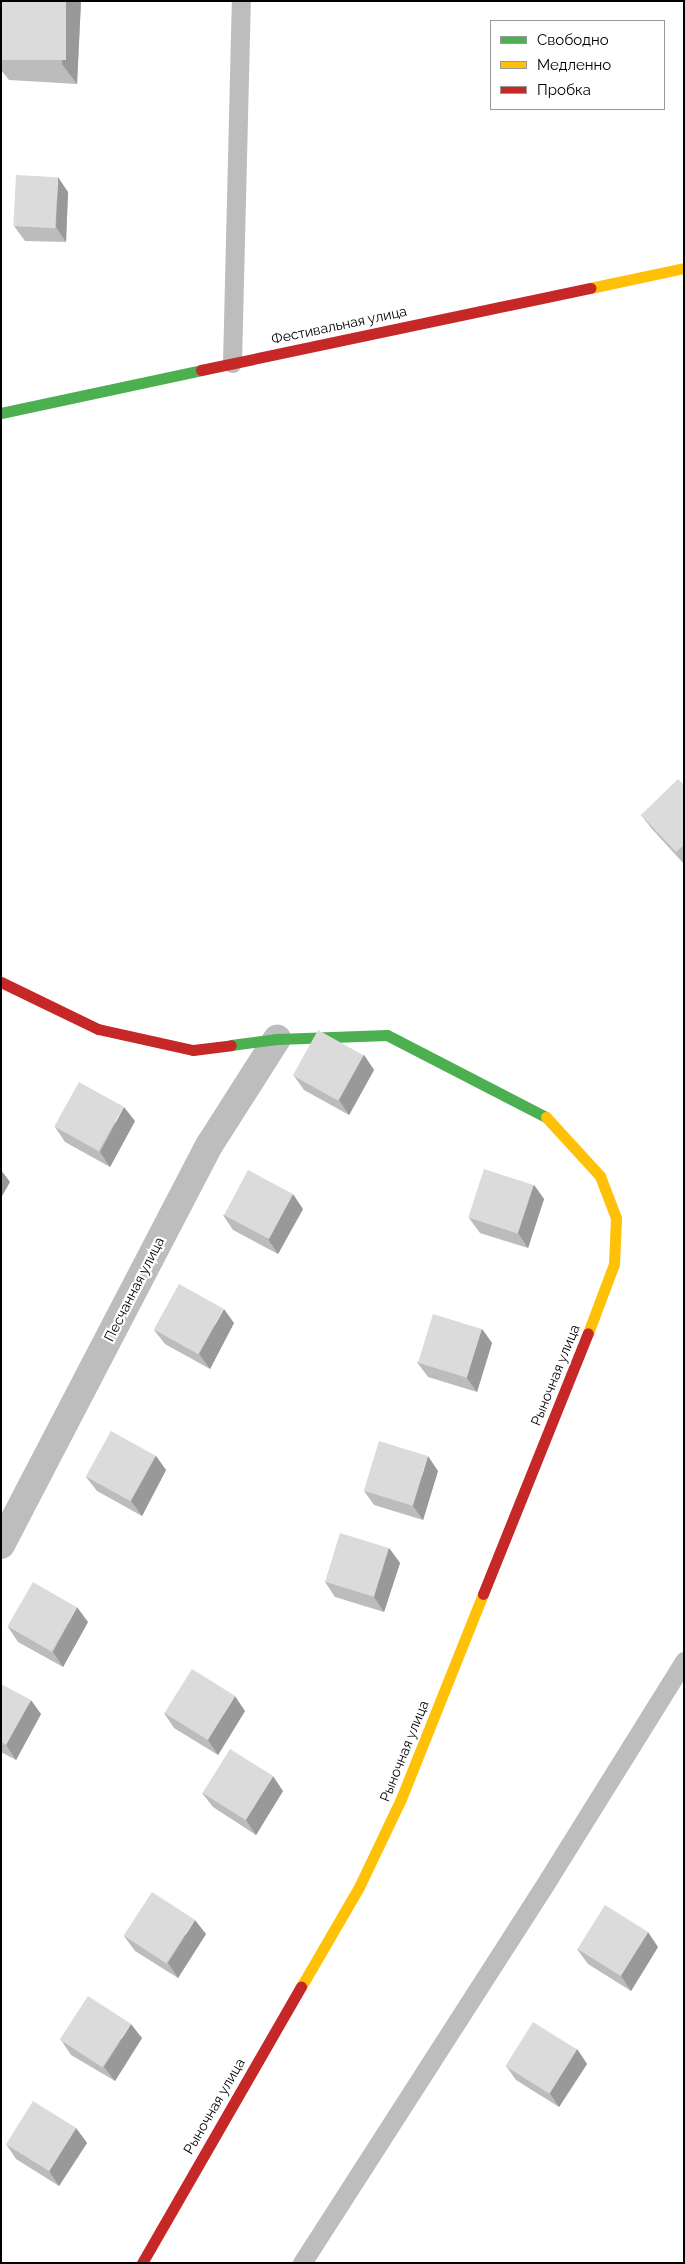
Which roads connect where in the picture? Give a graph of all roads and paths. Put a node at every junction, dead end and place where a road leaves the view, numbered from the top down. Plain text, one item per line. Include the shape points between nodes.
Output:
1 (241, 1) edge
2 (684, 268) edge
3 (232, 363) junction
4 (1, 413) edge
5 (1, 982) edge
6 (277, 1039) junction
7 (1, 1545) edge
8 (684, 1661) edge
9 (142, 2263) edge
10 (302, 2263) edge

1 - 3 lane
2 - 3 street, Фестивальная улица
3 - 4 street, Фестивальная улица
5 - 6 street via 98,1029 193,1050
6 - 7 street, Песчанная улица via 210,1144
6 - 9 street, Рыночная улица via 387,1036 548,1118 600,1176 616,1218 614,1264 401,1799 358,1887
8 - 10 lane

